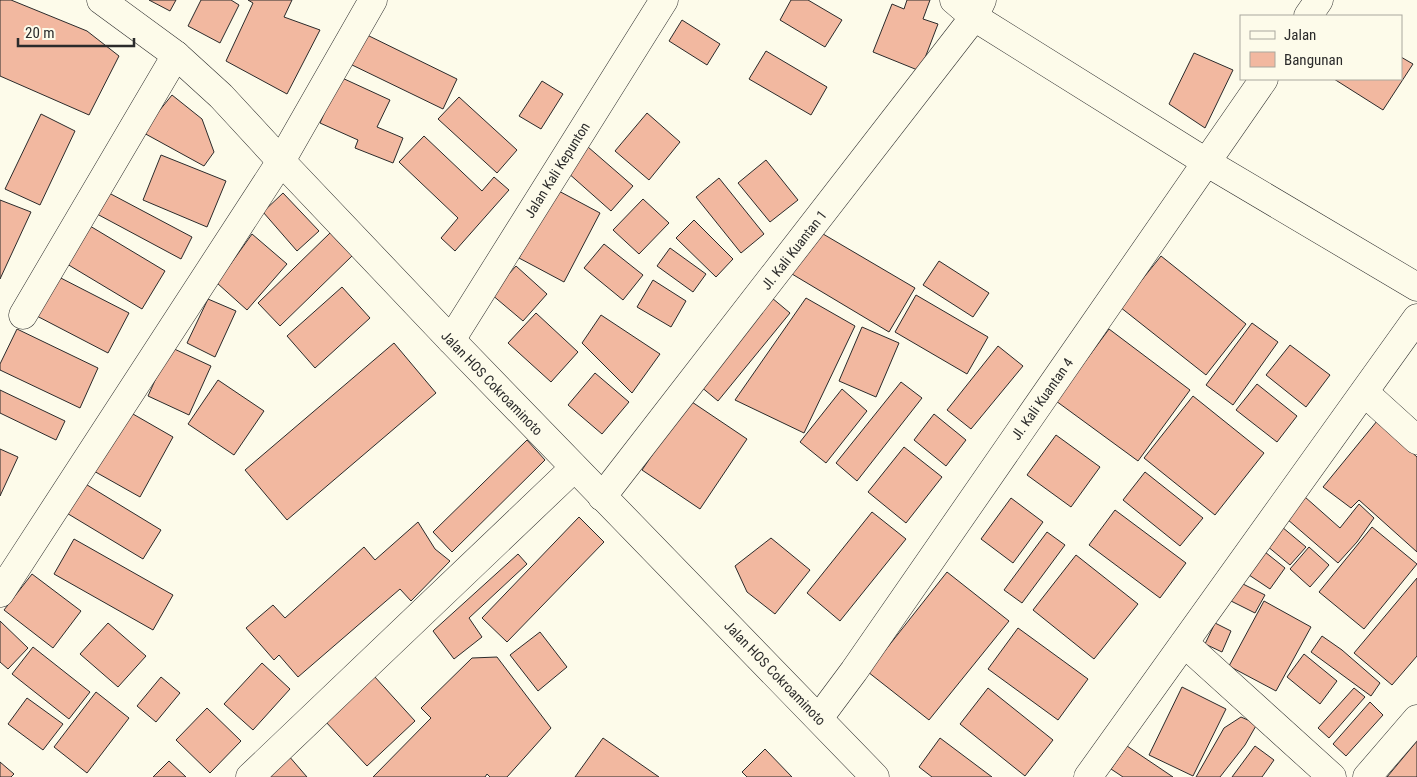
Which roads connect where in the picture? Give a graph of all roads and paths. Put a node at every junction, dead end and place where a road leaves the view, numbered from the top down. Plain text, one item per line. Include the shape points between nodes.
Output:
1 (101, 0) edge
2 (373, 0) edge
3 (664, 0) edge
4 (1319, 0) edge
5 (970, 5) edge
6 (1309, 15) edge
7 (176, 55) junction
8 (1263, 80) edge
9 (280, 161) junction
10 (1206, 162) junction
11 (1417, 287) edge
12 (23, 316) dead end
13 (1417, 318) edge
14 (451, 340) junction
15 (1364, 392) junction
16 (1417, 440) edge
17 (574, 468) junction
18 (602, 497) junction
19 (0, 593) edge
20 (1184, 644) junction
21 (819, 718) junction
22 (1417, 719) edge
23 (250, 777) edge
24 (875, 777) edge
25 (1088, 777) edge
26 (1332, 777) edge
27 (1367, 777) edge

1 - 7 street, Jalan HOS Cokroaminoto
2 - 9 street
3 - 14 street, Jalan Kali Kepunton
4 - 6 street
5 - 10 street
5 - 18 street, Jl. Kali Kuantan 1
7 - 9 street, Jalan HOS Cokroaminoto via 221,96
7 - 12 street
8 - 10 street, Jl. Kali Kuantan 4
9 - 14 street, Jalan HOS Cokroaminoto
9 - 19 street
10 - 11 street
10 - 21 street, Jl. Kali Kuantan 4
13 - 15 street
14 - 17 street, Jalan HOS Cokroaminoto
15 - 16 street
15 - 20 street
17 - 18 street, Jalan HOS Cokroaminoto
17 - 23 street
18 - 21 street, Jalan HOS Cokroaminoto
20 - 25 street
20 - 26 street
21 - 24 street, Jalan HOS Cokroaminoto
22 - 27 street

